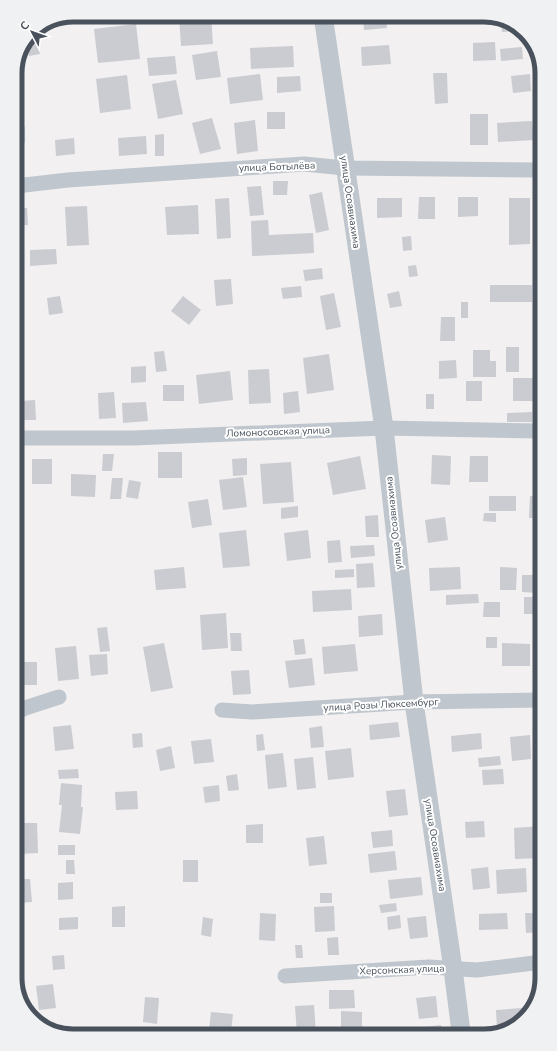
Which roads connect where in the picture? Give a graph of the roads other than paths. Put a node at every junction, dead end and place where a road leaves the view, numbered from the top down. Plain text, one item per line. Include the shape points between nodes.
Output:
1 (324, 22) edge
2 (345, 168) junction
3 (535, 170) edge
4 (22, 185) edge
5 (384, 428) junction
6 (535, 431) edge
7 (22, 438) edge
8 (59, 697) dead end
9 (535, 700) edge
10 (414, 702) junction
11 (22, 710) edge
12 (222, 710) dead end
13 (535, 963) edge
14 (453, 969) junction
15 (285, 976) dead end
16 (461, 1029) edge

1 - 2 street, улица Осоавиахима
2 - 3 street, улица Ботылёва
2 - 4 street, улица Ботылёва via 304,164
2 - 5 street, улица Осоавиахима
5 - 6 street, Ломоносовская улица
5 - 7 street, Ломоносовская улица via 148,438
5 - 10 street, улица Осоавиахима
8 - 11 street
9 - 10 street, улица Розы Люксембург
10 - 12 street, улица Розы Люксембург via 252,712
10 - 14 street, улица Осоавиахима
13 - 14 street, Херсонская улица via 478,970
14 - 15 street, Херсонская улица via 429,967
14 - 16 street, улица Осоавиахима

